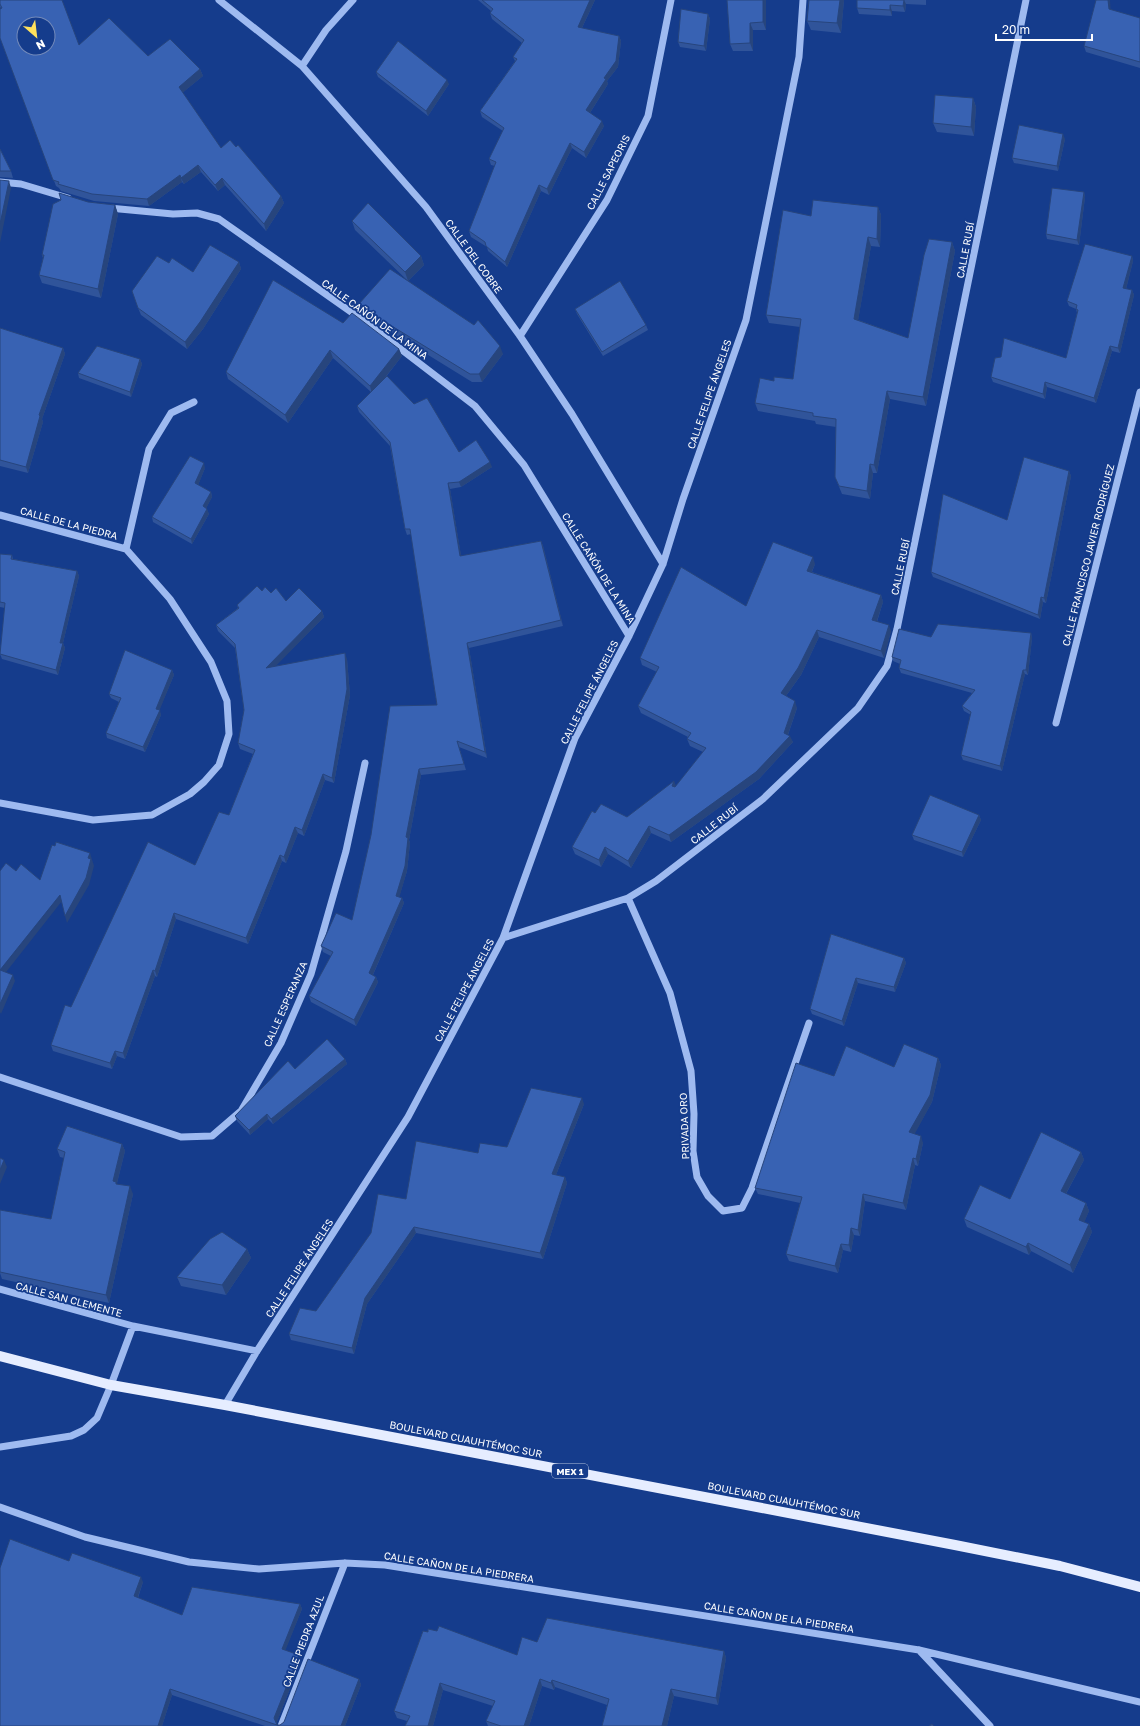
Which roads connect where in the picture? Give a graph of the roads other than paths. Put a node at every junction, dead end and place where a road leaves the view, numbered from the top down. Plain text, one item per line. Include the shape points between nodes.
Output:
1 (219, 0) edge
2 (353, 0) edge
3 (671, 0) edge
4 (803, 0) edge
5 (1026, 0) edge
6 (302, 66) junction
7 (0, 182) edge
8 (78, 201) edge
9 (99, 207) edge
10 (520, 336) junction
11 (1140, 392) edge
12 (194, 402) dead end
13 (0, 515) edge
14 (126, 549) junction
15 (663, 564) junction
16 (628, 636) junction
17 (1056, 723) dead end
18 (365, 763) dead end
19 (0, 803) edge
20 (628, 898) junction
21 (503, 938) junction
22 (809, 1023) dead end
23 (0, 1077) edge
24 (0, 1290) edge
25 (133, 1326) junction
26 (257, 1351) junction
27 (0, 1356) edge
28 (112, 1385) junction
29 (225, 1405) junction
30 (0, 1447) edge
31 (0, 1507) edge
32 (345, 1563) junction
33 (1138, 1586) edge
34 (919, 1650) junction
35 (1140, 1702) edge
36 (280, 1726) edge
37 (990, 1726) edge

1 - 6 street, CALLE DEL COBRE
2 - 6 street via 326,30
3 - 10 street, CALLE SAPEORIS via 648,116 607,200
4 - 15 street, CALLE FELIPE ÁNGELES via 799,57 746,320
5 - 20 street, CALLE RUBÍ via 897,628 887,666 858,708 763,799 656,881
6 - 10 street, CALLE DEL COBRE via 426,207
7 - 8 street via 22,184
9 - 16 street, CALLE CAÑÓN DE LA MINA via 173,214 197,213 218,220 368,324 475,406 524,466
10 - 15 street, CALLE DEL COBRE via 572,414
11 - 17 street, CALLE FRANCISCO JAVIER RODRÍGUEZ
12 - 14 street via 172,413 149,449
13 - 14 street, CALLE DE LA PIEDRA
14 - 19 street, CALLE DE LA PIEDRA via 170,599 211,662 227,701 229,734 219,764 190,794 152,815 93,820
15 - 16 street, CALLE FELIPE ÁNGELES
16 - 21 street, CALLE FELIPE ÁNGELES via 575,738
18 - 23 street, CALLE ESPERANZA via 346,851 311,974 281,1043 241,1111 218,1131 212,1136 181,1137
20 - 21 street, CALLE RUBÍ
20 - 22 street, PRIVADA ORO via 670,993 691,1071 693,1151 697,1177 708,1196 723,1211 742,1208 752,1188
21 - 26 street, CALLE FELIPE ÁNGELES via 408,1117
24 - 25 street, CALLE SAN CLEMENTE
25 - 26 street, CALLE SAN CLEMENTE
25 - 28 street, CALLE SAN CLEMENTE
26 - 29 street, CALLE FELIPE ÁNGELES
27 - 28 main road, BOULEVARD CUAUHTÉMOC SUR / MEX 1
28 - 29 main road, BOULEVARD CUAUHTÉMOC SUR / MEX 1
28 - 30 street, CALLE SAN CLEMENTE via 97,1418 84,1430 71,1436
29 - 33 main road, BOULEVARD CUAUHTÉMOC SUR / MEX 1 via 1045,1563
31 - 32 street, CALLE CAÑON DE LA PIEDRERA via 85,1537 189,1562 259,1569
32 - 34 street, CALLE CAÑON DE LA PIEDRERA via 392,1566
32 - 36 street, CALLE PIEDRA AZUL
34 - 35 street, CALLE CAÑON DE LA PIEDRERA
34 - 37 street

